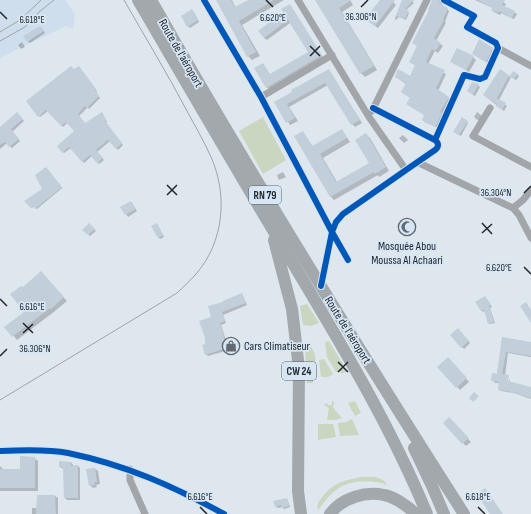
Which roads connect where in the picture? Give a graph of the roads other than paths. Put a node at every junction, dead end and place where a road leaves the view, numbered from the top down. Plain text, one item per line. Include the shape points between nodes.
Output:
1 (138, 0) edge
2 (151, 0) edge
3 (204, 0) edge
4 (298, 0) edge
5 (427, 0) edge
6 (444, 0) edge
7 (498, 48) junction
8 (332, 55) junction
9 (531, 66) edge
10 (261, 97) junction
11 (373, 108) junction
12 (490, 108) dead end
13 (369, 117) junction
14 (435, 140) junction
15 (417, 162) junction
16 (531, 168) edge
17 (406, 170) junction
18 (531, 190) edge
19 (513, 208) junction
20 (273, 230) junction
21 (332, 232) junction
22 (531, 238) edge
23 (348, 260) dead end
24 (321, 286) junction
25 (383, 388) junction
26 (0, 451) edge
27 (130, 470) junction
28 (145, 514) edge
29 (224, 514) edge
30 (301, 514) edge
31 (330, 514) edge
32 (416, 514) edge
33 (427, 514) edge
34 (444, 514) edge
35 (464, 514) edge

1 - 20 highway, Route de l'aéroport / RN 79
2 - 24 highway, Route de l'aéroport / RN 79
3 - 10 street
4 - 8 street
5 - 11 street
6 - 7 street via 474,16 467,27 496,43
7 - 9 street
7 - 14 street via 484,78 464,75
8 - 10 street
8 - 13 street
10 - 21 street
11 - 13 street
11 - 14 street
12 - 16 street via 473,136
13 - 17 street
14 - 15 street via 438,144 436,149
15 - 17 street
15 - 19 street
17 - 21 street via 343,214
18 - 19 street
19 - 22 street
20 - 30 highway, CW 24 via 292,309 299,369 298,491
20 - 33 highway, RN 79 via 389,432
21 - 23 street
21 - 24 street
24 - 25 highway, Route de l'aéroport / RN 79
25 - 34 highway, RN 79 via 426,472
25 - 35 highway, Route de l'aéroport
26 - 27 street via 66,453
27 - 28 street via 130,480
27 - 29 street via 181,491
31 - 32 highway via 342,502 372,494 394,498

